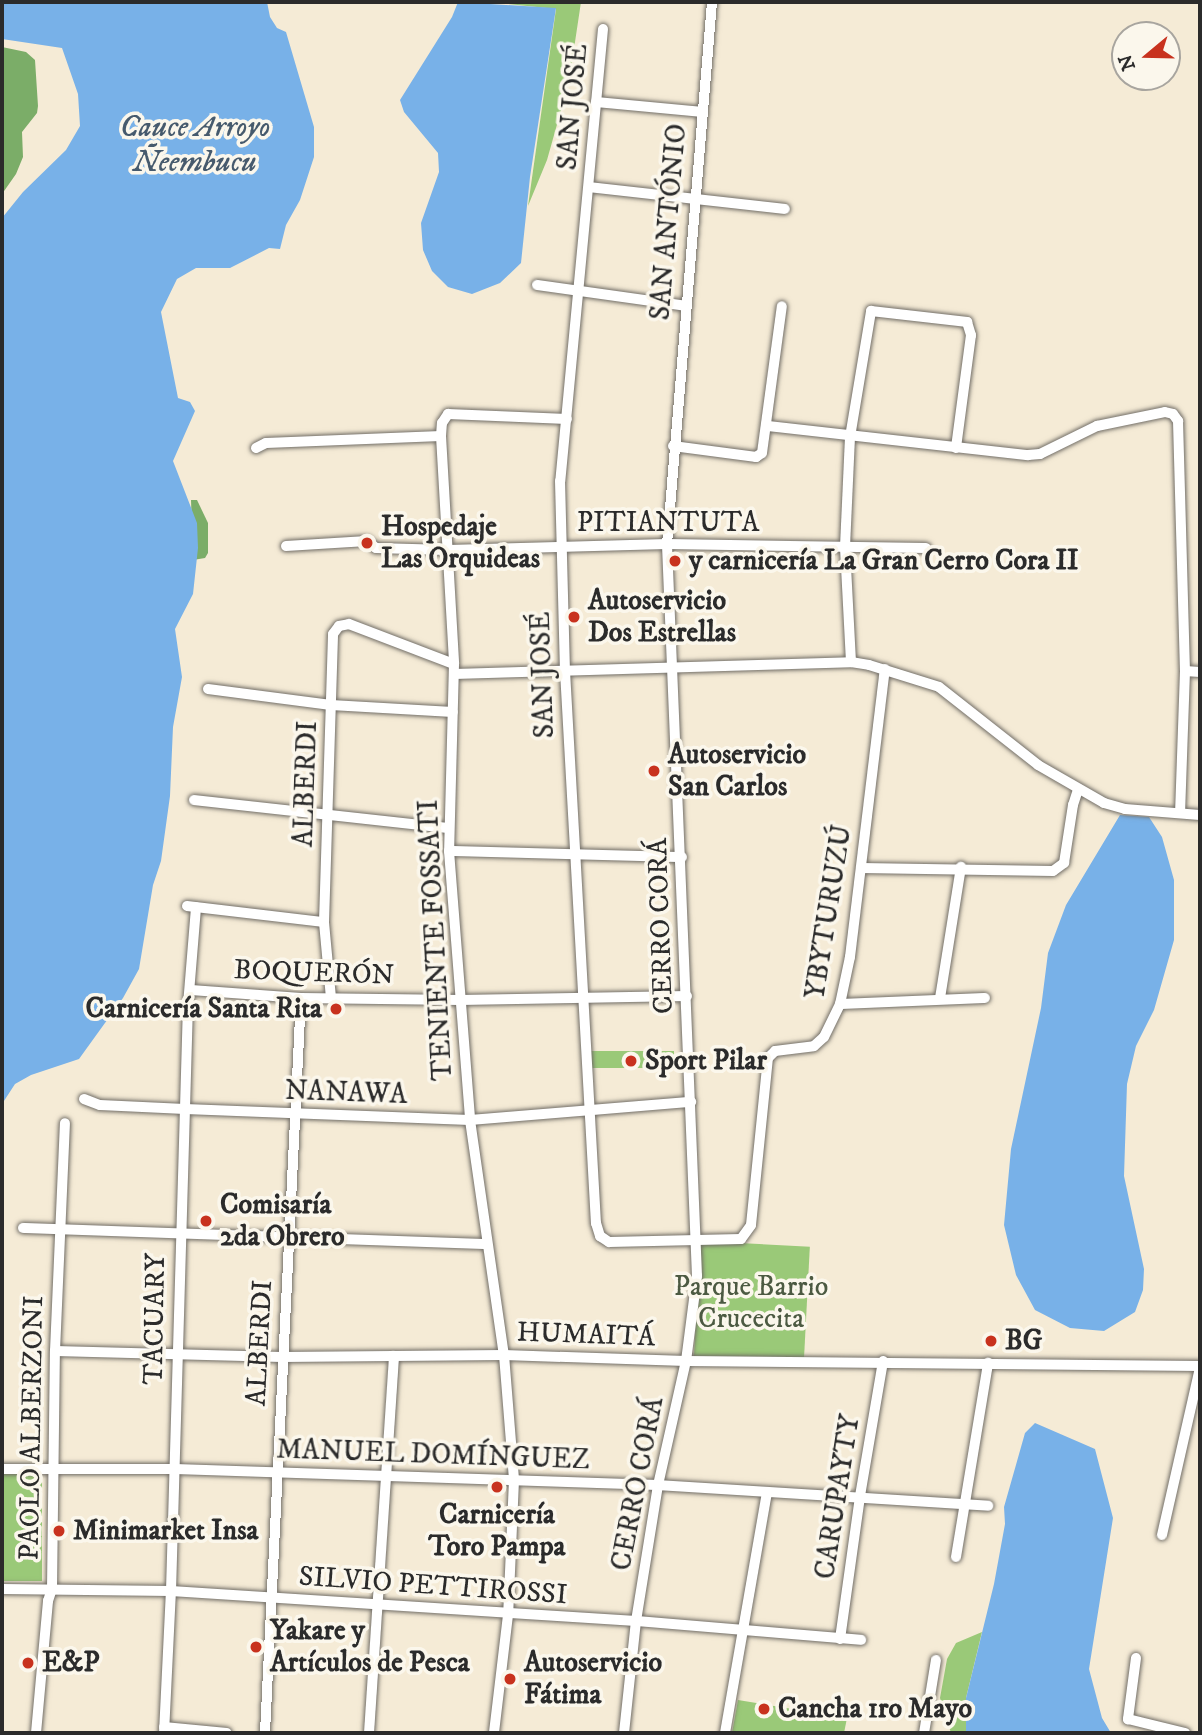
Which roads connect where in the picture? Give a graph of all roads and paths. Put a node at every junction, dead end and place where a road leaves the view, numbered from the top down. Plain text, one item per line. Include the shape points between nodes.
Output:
1 (712, 2) edge
2 (603, 29) dead end
3 (596, 102) junction
4 (701, 112) junction
5 (589, 187) junction
6 (695, 200) junction
7 (785, 209) dead end
8 (537, 285) dead end
9 (580, 290) junction
10 (686, 306) junction
11 (782, 306) dead end
12 (567, 419) junction
13 (768, 426) junction
14 (441, 436) junction
15 (850, 437) junction
16 (673, 446) junction
17 (256, 448) dead end
18 (956, 448) junction
19 (667, 544) junction
20 (286, 546) dead end
21 (561, 546) junction
22 (845, 547) junction
23 (926, 548) dead end
24 (448, 550) junction
25 (851, 662) junction
26 (673, 668) junction
27 (454, 669) junction
28 (886, 669) junction
29 (565, 671) junction
30 (1185, 671) junction
31 (1200, 672) edge
32 (208, 689) dead end
33 (331, 705) junction
34 (453, 712) junction
35 (1078, 790) junction
36 (194, 800) dead end
37 (1180, 813) junction
38 (327, 814) junction
39 (1200, 815) edge
40 (447, 828) junction
41 (449, 851) junction
42 (574, 855) junction
43 (681, 857) junction
44 (961, 867) junction
45 (861, 868) junction
46 (324, 922) junction
47 (191, 990) junction
48 (687, 996) junction
49 (582, 997) junction
50 (301, 998) junction
51 (331, 998) junction
52 (940, 998) junction
53 (985, 998) dead end
54 (460, 1000) junction
55 (840, 1004) junction
56 (84, 1099) dead end
57 (691, 1102) junction
58 (590, 1109) junction
59 (185, 1110) junction
60 (295, 1114) junction
61 (470, 1120) junction
62 (65, 1123) dead end
63 (23, 1228) dead end
64 (59, 1230) junction
65 (180, 1235) junction
66 (289, 1239) junction
67 (697, 1240) junction
68 (486, 1244) junction
69 (55, 1351) junction
70 (504, 1355) junction
71 (176, 1356) junction
72 (394, 1356) junction
73 (282, 1357) junction
74 (686, 1361) junction
75 (883, 1361) junction
76 (988, 1363) junction
77 (1200, 1367) edge
78 (53, 1468) junction
79 (2, 1469) edge
80 (174, 1469) junction
81 (276, 1472) junction
82 (384, 1475) junction
83 (514, 1480) junction
84 (658, 1485) junction
85 (767, 1493) junction
86 (860, 1496) junction
87 (965, 1504) junction
88 (988, 1506) dead end
89 (1162, 1535) dead end
90 (956, 1557) dead end
91 (2, 1589) edge
92 (52, 1589) junction
93 (171, 1591) junction
94 (272, 1598) junction
95 (379, 1605) junction
96 (508, 1615) junction
97 (636, 1622) junction
98 (740, 1631) junction
99 (840, 1639) junction
100 (861, 1640) dead end
101 (1136, 1658) dead end
102 (936, 1660) dead end
103 (164, 1730) edge
104 (36, 1733) edge
105 (227, 1733) edge
106 (265, 1733) edge
107 (369, 1733) edge
108 (494, 1733) edge
109 (624, 1733) edge
110 (725, 1733) edge
111 (924, 1733) edge
112 (1185, 1733) edge

1 - 4 street, SAN ANTÓNIO
2 - 3 street, SAN JOSÉ
3 - 4 street
3 - 5 street, SAN JOSÉ
4 - 6 street, SAN ANTÓNIO
5 - 6 street
5 - 9 street, SAN JOSÉ
6 - 7 street
6 - 10 street, SAN ANTÓNIO
8 - 9 street
9 - 10 street
9 - 12 street, SAN JOSÉ
10 - 16 street, SAN ANTÓNIO
11 - 13 street
12 - 14 street via 448,414
12 - 21 street, SAN JOSÉ via 560,481
13 - 15 street
13 - 16 street via 762,453 756,457
14 - 17 street via 266,443
14 - 24 street, TENIENTE FOSSATI
15 - 18 street
15 - 18 street via 871,311 948,317 967,322 971,335
15 - 22 street
16 - 19 street, CERRO CORÁ
18 - 30 street via 1040,454 1097,426 1173,414 1178,421
19 - 21 street, PITIANTUTA
19 - 22 street, PITIANTUTA
19 - 26 street, CERRO CORÁ
20 - 24 street, PITIANTUTA via 367,541 376,548
21 - 24 street, PITIANTUTA
21 - 29 street, SAN JOSÉ
22 - 23 street, PITIANTUTA
22 - 25 street
24 - 27 street, TENIENTE FOSSATI
25 - 26 street
25 - 28 street
26 - 29 street
26 - 43 street, CERRO CORÁ
27 - 29 street
27 - 33 street, ALBERDI via 349,624 339,625 333,634
27 - 34 street, TENIENTE FOSSATI
28 - 35 street via 939,687 1038,765
28 - 45 street, YBYTURUZÚ
29 - 42 street, SAN JOSÉ
30 - 31 street
30 - 37 street
32 - 33 street
33 - 34 street
33 - 38 street, ALBERDI
34 - 40 street, TENIENTE FOSSATI
35 - 37 street via 1125,810
35 - 44 street via 1064,863 1059,868 1047,872
36 - 38 street
37 - 39 street
38 - 40 street
38 - 46 street, ALBERDI
40 - 41 street, TENIENTE FOSSATI
41 - 42 street
41 - 54 street, TENIENTE FOSSATI
42 - 43 street
42 - 49 street, SAN JOSÉ
43 - 48 street, CERRO CORÁ
44 - 45 street
44 - 52 street
45 - 55 street, YBYTURUZÚ
46 - 47 street, TACUARY via 191,907
46 - 51 street, ALBERDI
47 - 50 street, BOQUERÓN
47 - 59 street, TACUARY
48 - 49 street, BOQUERÓN
48 - 57 street, CERRO CORÁ
49 - 54 street, BOQUERÓN
49 - 58 street, SAN JOSÉ
50 - 51 street, BOQUERÓN
50 - 60 street, ALBERDI
51 - 54 street, BOQUERÓN
52 - 53 street
52 - 55 street
54 - 61 street, TENIENTE FOSSATI
55 - 67 street, YBYTURUZÚ via 824,1037 814,1046 775,1051 768,1058 751,1225 741,1240
56 - 59 street, NANAWA via 100,1105
57 - 58 street, NANAWA
57 - 67 street, CERRO CORÁ
58 - 61 street, NANAWA
58 - 67 street, SAN JOSÉ via 600,1236 610,1242
59 - 60 street, NANAWA
59 - 65 street, TACUARY
60 - 61 street, NANAWA
60 - 66 street, ALBERDI
61 - 68 street, TENIENTE FOSSATI
62 - 64 street, PAOLO ALBERZONI
63 - 64 street
64 - 65 street
64 - 69 street, PAOLO ALBERZONI
65 - 66 street
65 - 71 street, TACUARY
66 - 68 street
66 - 73 street, ALBERDI
67 - 74 street, CERRO CORÁ
68 - 70 street, TENIENTE FOSSATI
69 - 71 street, HUMAITÁ
69 - 78 street, PAOLO ALBERZONI
70 - 72 street, HUMAITÁ
70 - 74 street, HUMAITÁ
70 - 83 street, TENIENTE FOSSATI
71 - 73 street, HUMAITÁ
71 - 80 street, TACUARY
72 - 73 street, HUMAITÁ
72 - 82 street
73 - 81 street, ALBERDI
74 - 75 street, HUMAITÁ
74 - 84 street, CERRO CORÁ
75 - 76 street, HUMAITÁ
75 - 86 street, CARUPAYTY
76 - 77 street, HUMAITÁ
76 - 87 street
77 - 89 street
78 - 79 street, MANUEL DOMÍNGUEZ
78 - 80 street, MANUEL DOMÍNGUEZ
78 - 92 street, PAOLO ALBERZONI
80 - 81 street, MANUEL DOMÍNGUEZ
80 - 93 street, TACUARY
81 - 82 street, MANUEL DOMÍNGUEZ
81 - 94 street, ALBERDI
82 - 83 street, MANUEL DOMÍNGUEZ
82 - 95 street
83 - 84 street, MANUEL DOMÍNGUEZ
83 - 96 street, TENIENTE FOSSATI
84 - 85 street, MANUEL DOMÍNGUEZ
84 - 97 street, CERRO CORÁ
85 - 86 street, MANUEL DOMÍNGUEZ
85 - 98 street
86 - 87 street, MANUEL DOMÍNGUEZ
86 - 99 street, CARUPAYTY
87 - 88 street, MANUEL DOMÍNGUEZ
87 - 90 street
91 - 92 street, SILVIO PETTIROSSI
92 - 93 street, SILVIO PETTIROSSI
92 - 104 street, PAOLO ALBERZONI
93 - 94 street, SILVIO PETTIROSSI
93 - 103 street, TACUARY
94 - 95 street, SILVIO PETTIROSSI
94 - 106 street, ALBERDI
95 - 96 street, SILVIO PETTIROSSI
95 - 107 street
96 - 97 street, SILVIO PETTIROSSI
96 - 108 street, TENIENTE FOSSATI
97 - 98 street, SILVIO PETTIROSSI
97 - 109 street, CERRO CORÁ
98 - 99 street, SILVIO PETTIROSSI
98 - 110 street
99 - 100 street, SILVIO PETTIROSSI
101 - 112 street via 1128,1719
102 - 111 street
103 - 105 street

